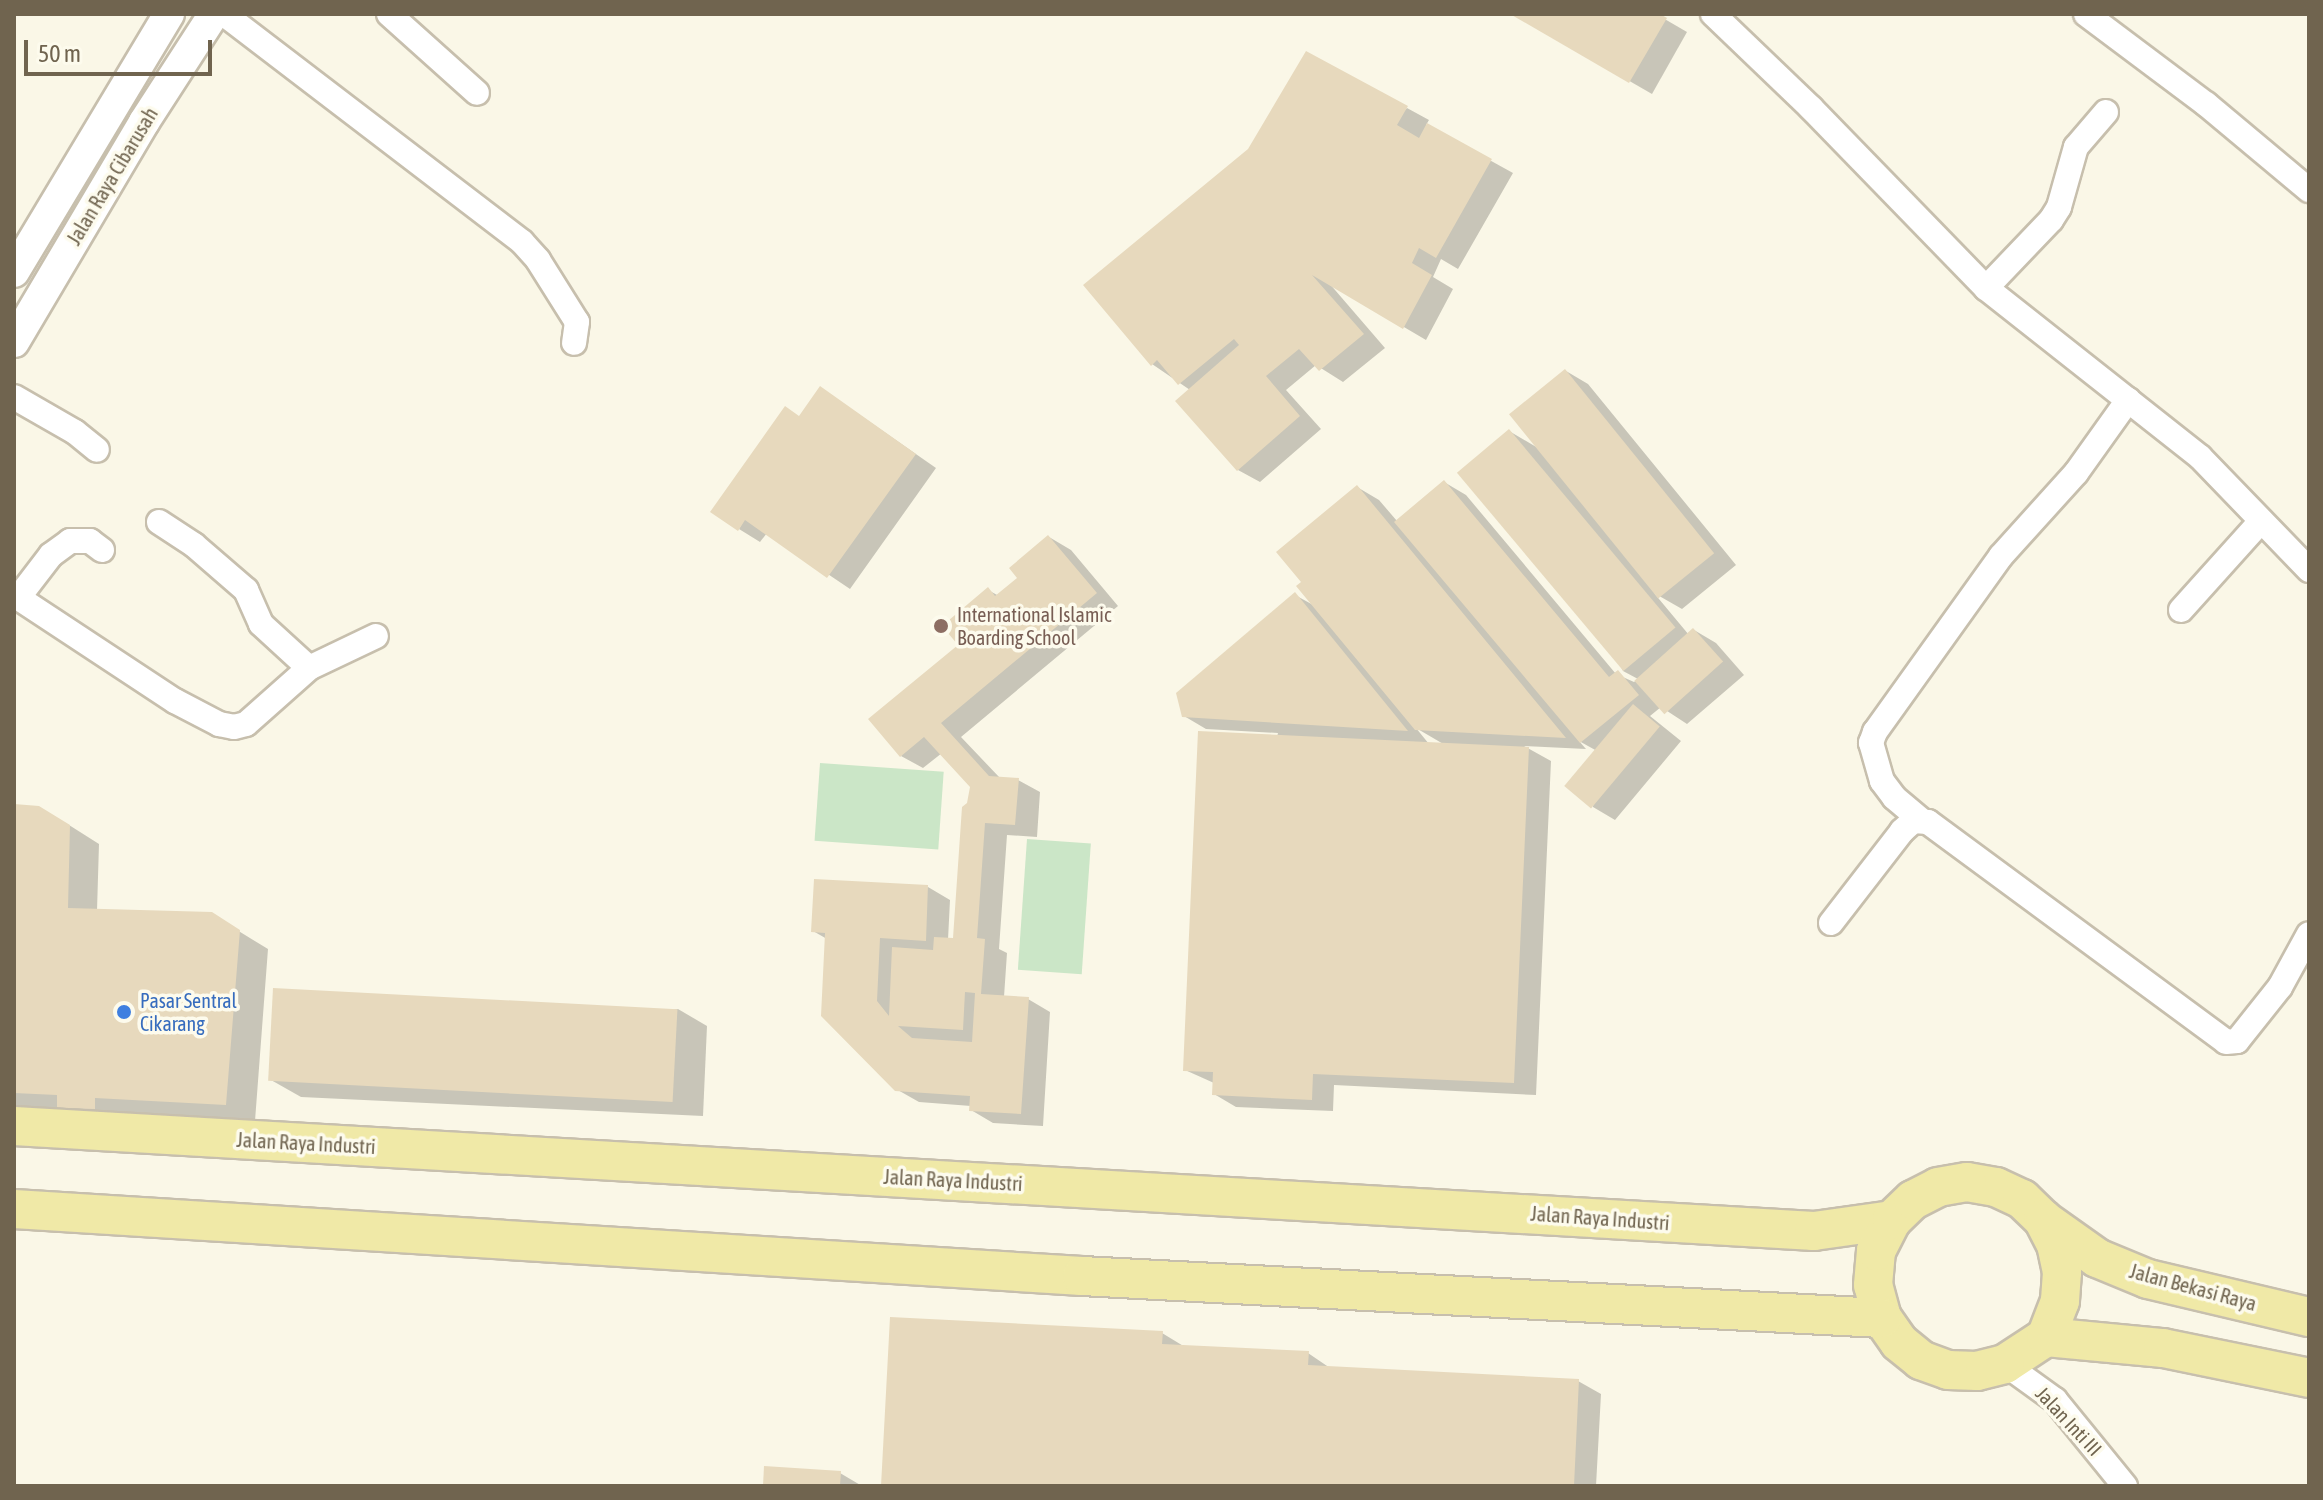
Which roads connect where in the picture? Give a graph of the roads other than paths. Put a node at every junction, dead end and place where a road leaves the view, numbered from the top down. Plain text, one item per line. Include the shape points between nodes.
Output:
1 (169, 14) edge
2 (214, 14) edge
3 (224, 14) edge
4 (389, 14) edge
5 (1713, 14) edge
6 (2086, 14) edge
7 (477, 93) dead end
8 (2106, 112) dead end
9 (2309, 190) edge
10 (14, 272) edge
11 (1986, 288) junction
12 (14, 342) edge
13 (574, 343) dead end
14 (14, 397) edge
15 (2128, 400) junction
16 (97, 450) dead end
17 (2261, 521) junction
18 (159, 522) dead end
19 (102, 550) dead end
20 (2309, 570) edge
21 (16, 596) edge
22 (2181, 610) dead end
23 (376, 636) dead end
24 (309, 668) junction
25 (1921, 820) junction
26 (1831, 923) dead end
27 (2309, 934) edge
28 (14, 1126) edge
29 (14, 1209) edge
30 (2043, 1219) junction
31 (1892, 1220) junction
32 (2309, 1317) edge
33 (1882, 1318) junction
34 (2046, 1337) junction
35 (2005, 1364) junction
36 (2309, 1378) edge
37 (2125, 1486) edge

1 - 10 street, Jalan Raya Cibarusah
2 - 12 street, Jalan Raya Cibarusah
3 - 13 street via 522,242 577,322
4 - 7 street
5 - 11 street
6 - 9 street
8 - 11 street via 2076,147 2051,220
11 - 15 street
14 - 16 street
15 - 17 street via 2200,457
15 - 25 street via 2076,473 2001,556 1875,732 1871,743 1882,781
17 - 20 street
17 - 22 street
18 - 24 street via 246,590 261,624
19 - 21 street via 90,541 70,541
21 - 24 street via 120,667 219,724 246,724
23 - 24 street
25 - 26 street via 1902,831
25 - 27 street via 2226,1042 2237,1041 2280,987
28 - 31 main road, Jalan Raya Industri via 1814,1231
29 - 33 main road via 1097,1277
30 - 31 main road via 2022,1199 1967,1182 1938,1187 1913,1200
30 - 32 main road, Jalan Bekasi Raya via 2097,1258 2148,1279
30 - 34 main road via 2062,1272 2060,1301
31 - 33 main road via 1876,1251 1873,1285
33 - 35 main road via 1921,1360 1948,1370 1977,1371
34 - 35 main road
34 - 36 main road via 2163,1348
35 - 37 street, Jalan Inti III via 2055,1400

